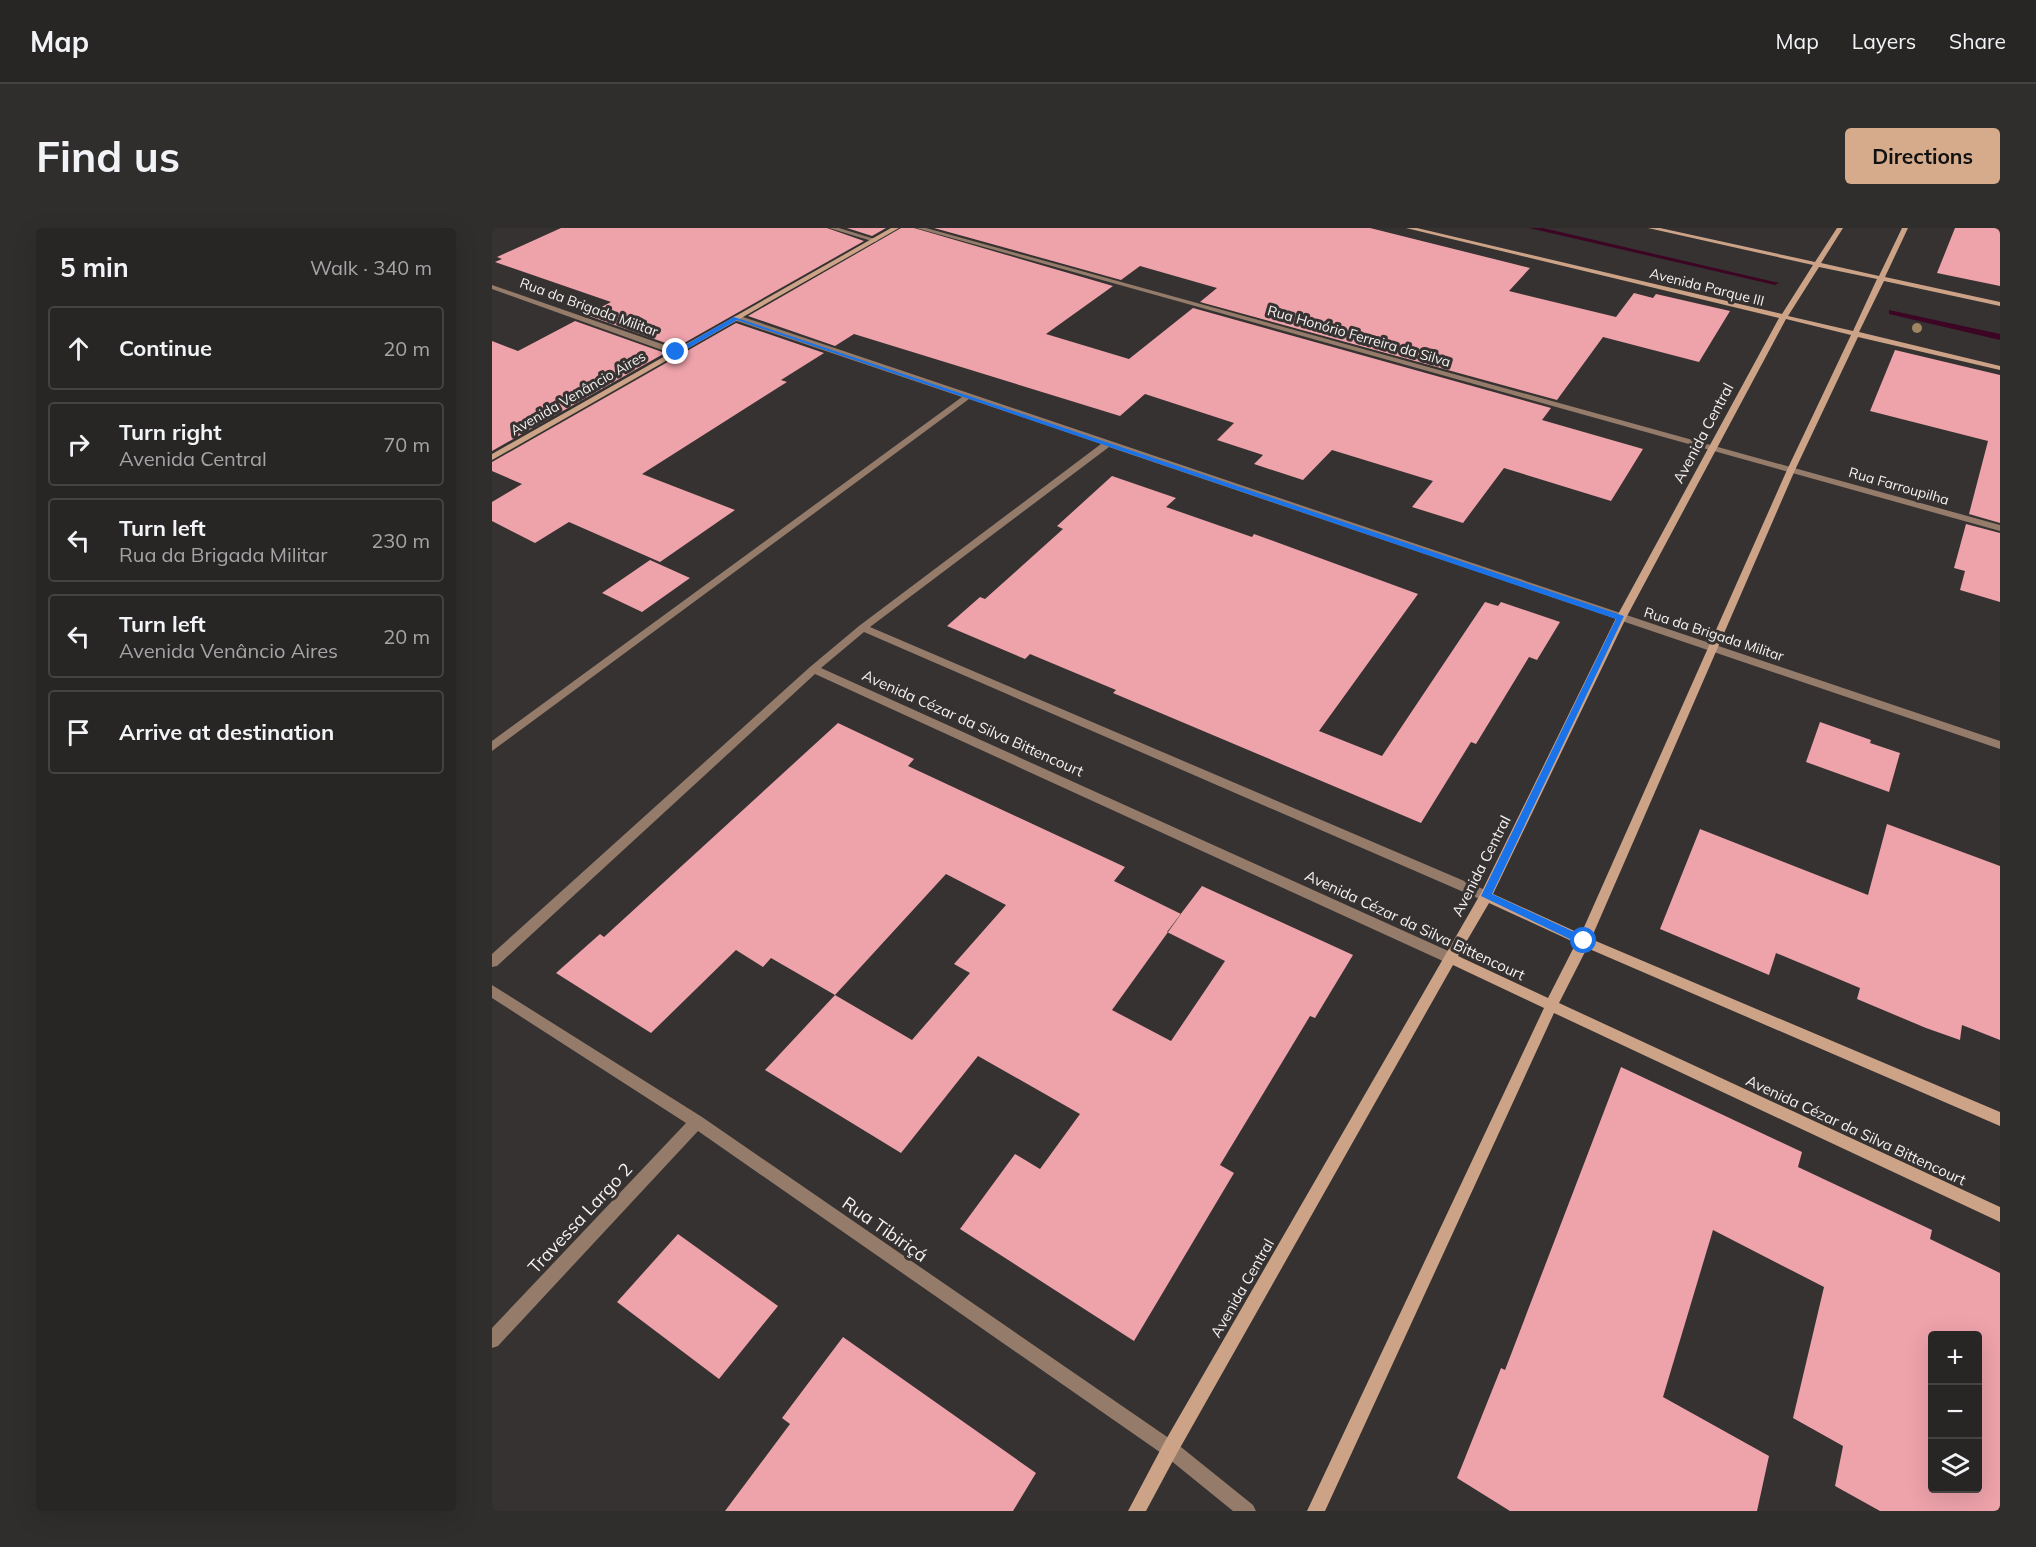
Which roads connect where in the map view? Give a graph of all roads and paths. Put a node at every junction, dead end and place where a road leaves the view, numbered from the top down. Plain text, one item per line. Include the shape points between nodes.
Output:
1 (832, 228) edge
2 (896, 228) edge
3 (919, 228) edge
4 (1409, 228) edge
5 (1651, 228) edge
6 (1840, 228) edge
7 (1905, 228) edge
8 (874, 240) junction
9 (1818, 265) junction
10 (1882, 278) junction
11 (492, 286) edge
12 (2000, 304) edge
13 (736, 318) junction
14 (1783, 318) junction
15 (1856, 333) junction
16 (676, 352) junction
17 (2000, 368) edge
18 (968, 396) junction
19 (1108, 443) junction
20 (1713, 448) junction
21 (492, 457) edge
22 (1791, 470) junction
23 (2000, 528) edge
24 (1621, 618) junction
25 (863, 628) junction
26 (1713, 648) junction
27 (814, 669) junction
28 (2000, 745) edge
29 (492, 747) edge
30 (1486, 896) junction
31 (1584, 941) junction
32 (1450, 958) junction
33 (492, 962) edge
34 (492, 991) edge
35 (1551, 1006) junction
36 (2000, 1119) edge
37 (697, 1122) junction
38 (2000, 1215) edge
39 (492, 1340) edge
40 (1170, 1449) junction
41 (1137, 1511) edge
42 (1247, 1511) edge
43 (1316, 1511) edge

1 - 8 street
2 - 8 main road, Avenida Venâncio Aires
3 - 20 street, Rua Honório Ferreira da Silva
4 - 14 main road, Avenida Parque III
5 - 9 main road
6 - 9 main road, Avenida Central
7 - 10 main road
8 - 13 main road, Avenida Venâncio Aires
9 - 10 main road
9 - 14 main road, Avenida Central
10 - 12 main road
10 - 15 main road
11 - 16 street, Rua da Brigada Militar
13 - 16 main road, Avenida Venâncio Aires
13 - 18 street, Rua da Brigada Militar
14 - 15 main road, Avenida Parque III
14 - 20 main road, Avenida Central
15 - 17 main road, Avenida Parque III
15 - 22 main road
16 - 21 main road, Avenida Venâncio Aires
18 - 19 street, Rua da Brigada Militar
18 - 29 street
19 - 24 street, Rua da Brigada Militar
19 - 25 street
20 - 22 street, Rua Honório Ferreira da Silva
20 - 24 main road, Avenida Central
22 - 23 street, Rua Farroupilha
22 - 26 main road
24 - 26 street, Rua da Brigada Militar
24 - 30 main road, Avenida Central
25 - 27 street
25 - 30 street
26 - 28 street, Rua da Brigada Militar
26 - 31 main road
27 - 32 street, Avenida Cézar da Silva Bittencourt
27 - 33 street
30 - 31 main road
30 - 32 main road, Avenida Central
31 - 35 main road
31 - 36 main road
32 - 35 main road, Avenida Cézar da Silva Bittencourt
32 - 40 main road, Avenida Central
34 - 37 street, Rua Tibiriçá
35 - 38 main road, Avenida Cézar da Silva Bittencourt
35 - 43 main road
37 - 39 street, Travessa Largo 2
37 - 40 street, Rua Tibiriçá
40 - 41 main road, Avenida Central
40 - 42 street, Rua Tibiriçá

